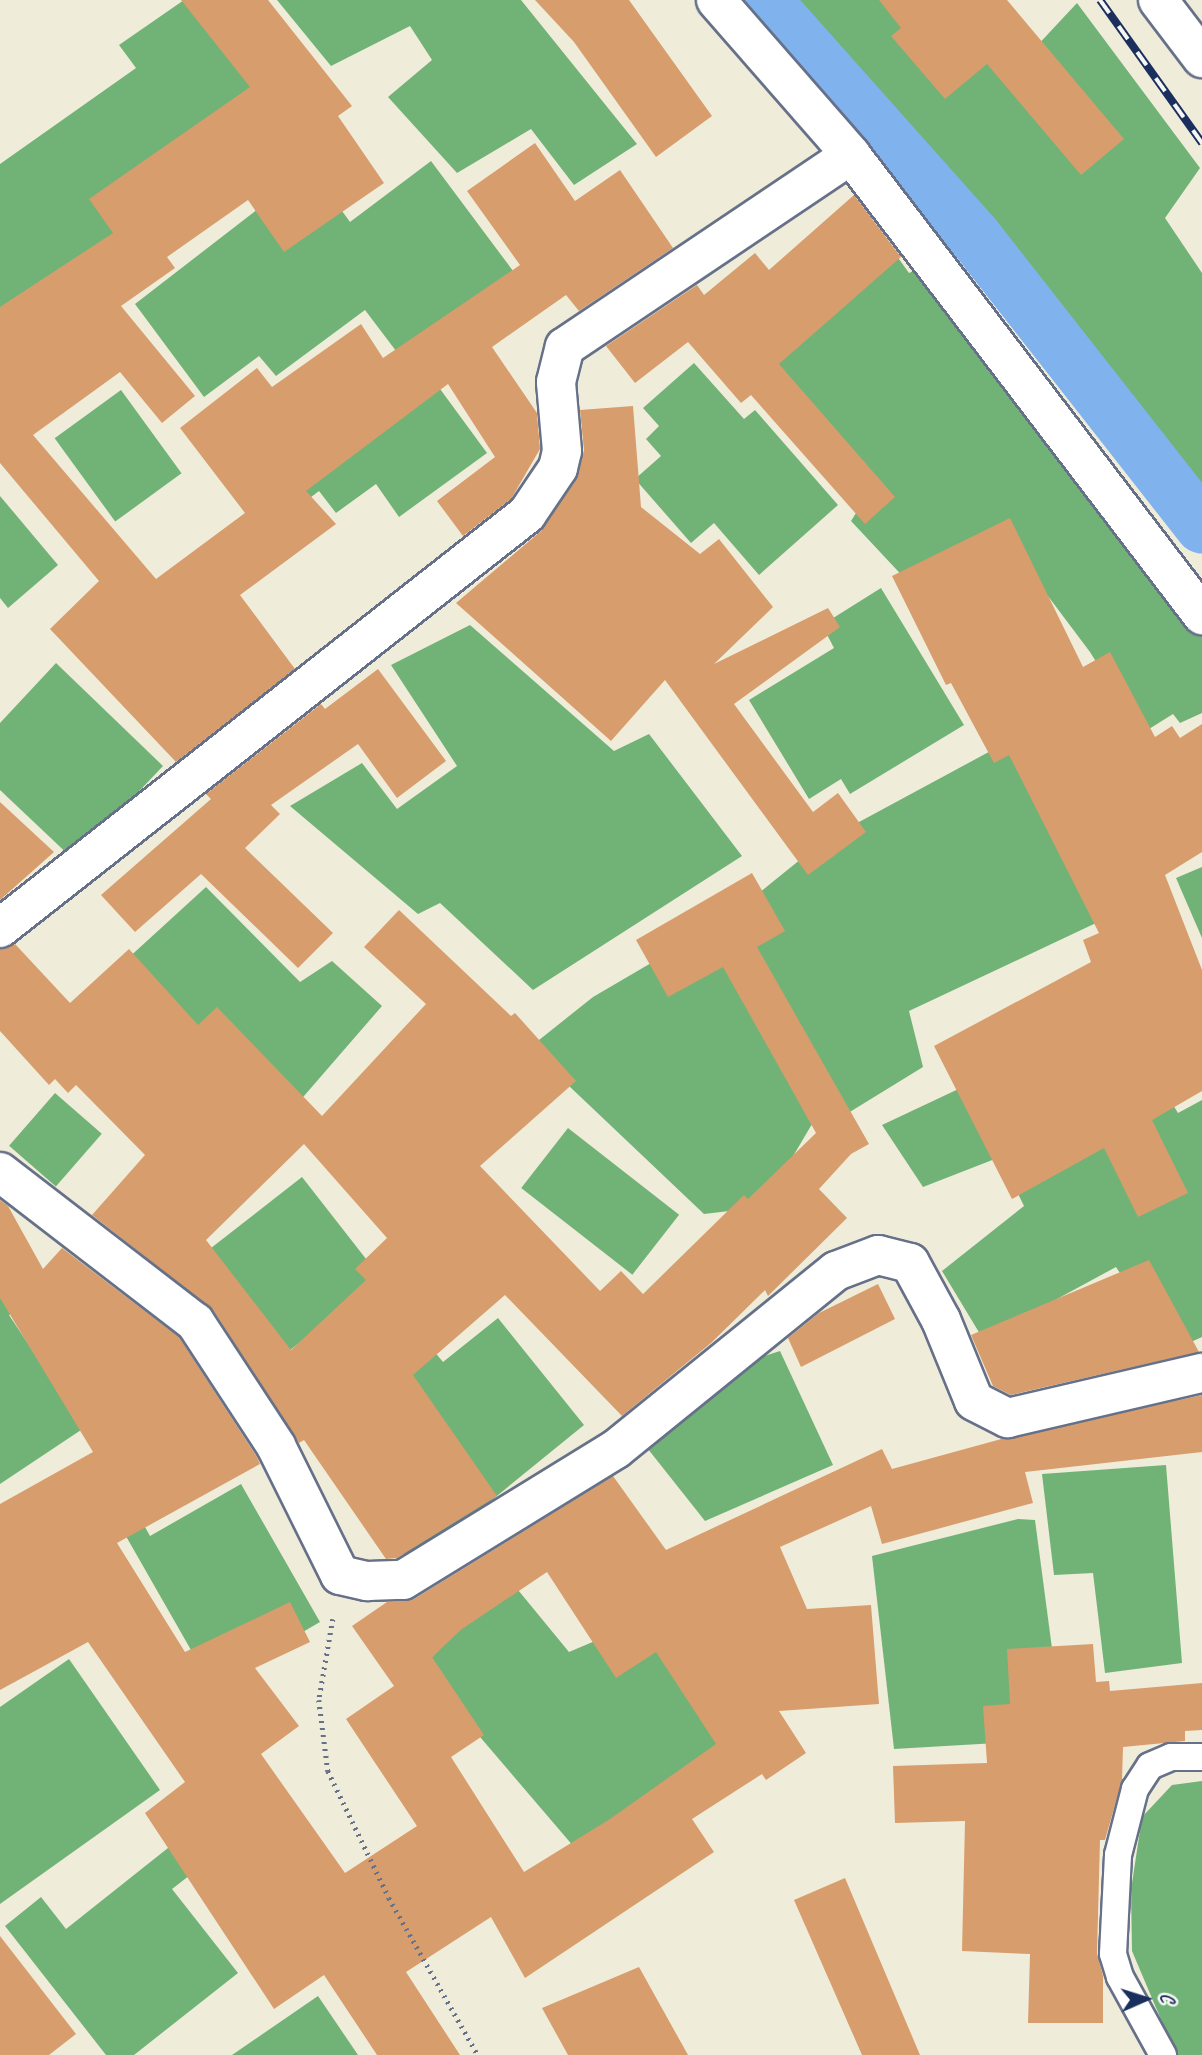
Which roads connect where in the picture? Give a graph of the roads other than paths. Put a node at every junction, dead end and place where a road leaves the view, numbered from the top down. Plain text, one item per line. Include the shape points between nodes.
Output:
1 (716, 0) edge
2 (1158, 0) edge
3 (1202, 58) edge
4 (851, 155) junction
5 (1202, 615) edge
6 (0, 929) edge
7 (0, 1172) edge
8 (1202, 1373) edge
9 (1202, 1757) edge
10 (1163, 2055) edge

1 - 4 street
2 - 3 street
4 - 5 street
4 - 6 street via 565,347 556,382 562,451 558,468 527,514
7 - 8 street via 195,1322 276,1446 340,1575 403,1580 617,1449 836,1271 878,1255 910,1263 941,1320 974,1401 1008,1418
9 - 10 lane via 1171,1757 1150,1766 1135,1789 1118,1855 1113,1954 1120,1977

